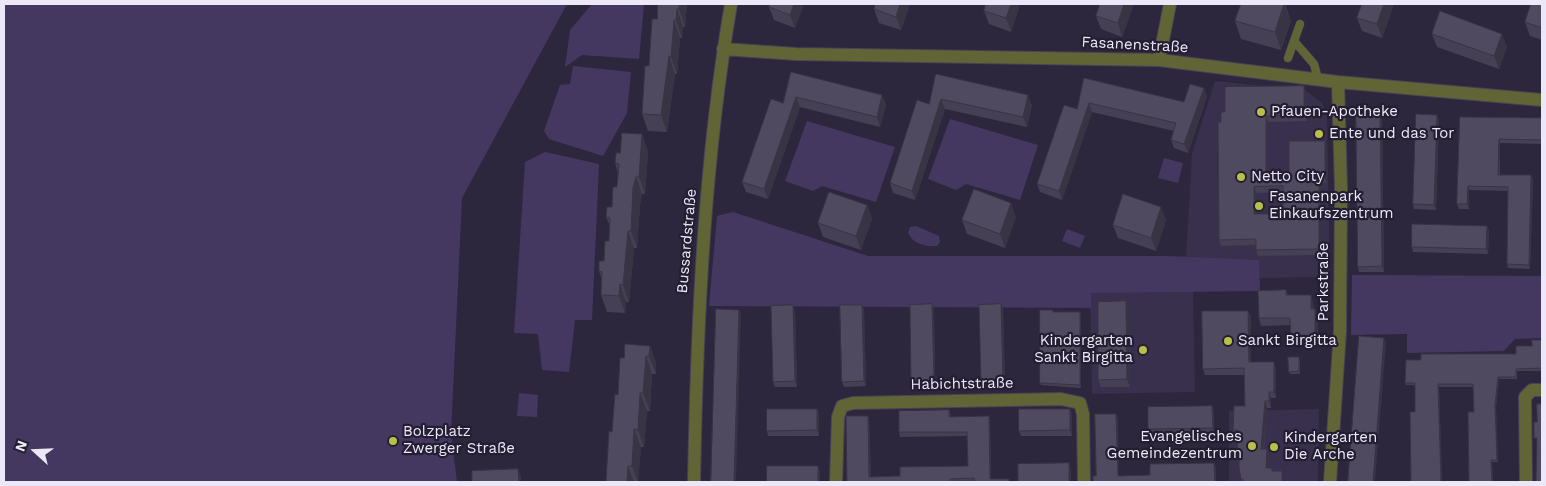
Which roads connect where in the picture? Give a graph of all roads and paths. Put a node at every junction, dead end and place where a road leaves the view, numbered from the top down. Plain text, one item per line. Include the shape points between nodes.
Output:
1 (731, 4) edge
2 (1170, 4) edge
3 (1300, 24) dead end
4 (1294, 41) junction
5 (723, 49) junction
6 (1288, 58) dead end
7 (1159, 60) junction
8 (1318, 79) junction
9 (1338, 82) junction
10 (1542, 100) edge
11 (1542, 390) edge
12 (694, 482) edge
13 (836, 482) edge
14 (1084, 482) edge
15 (1330, 482) edge
16 (1526, 482) edge

1 - 5 street, Bussardstraße
2 - 7 street
3 - 4 lane
4 - 6 lane
4 - 8 lane via 1314,64
5 - 7 street, Fasanenstraße via 796,54
5 - 12 street, Bussardstraße via 699,287
7 - 8 street, Fasanenstraße
8 - 9 street, Fasanenstraße
9 - 10 street, Fasanenstraße
9 - 15 street, Parkstraße via 1340,331
11 - 16 street via 1532,390 1525,398
13 - 14 street, Habichtstraße via 838,416 842,406 853,403 1061,399 1080,404 1083,414

